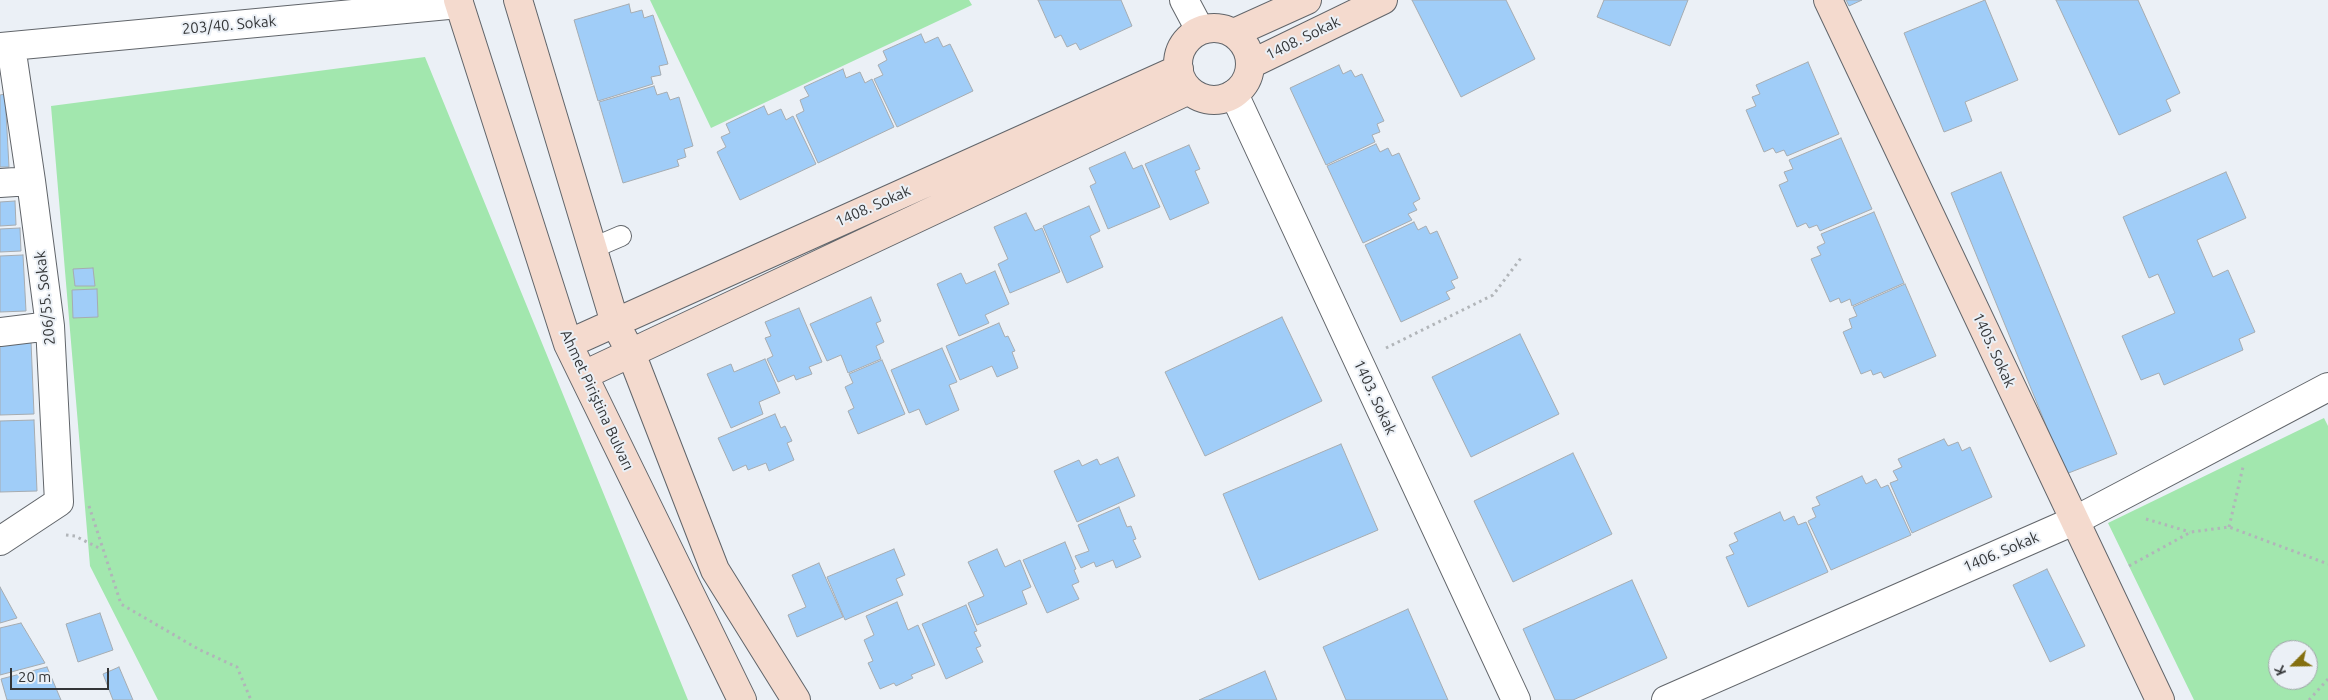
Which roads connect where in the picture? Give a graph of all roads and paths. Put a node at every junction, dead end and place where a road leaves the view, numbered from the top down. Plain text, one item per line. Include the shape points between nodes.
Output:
1 (1184, 0) edge
2 (1307, 0) edge
3 (1383, 0) edge
4 (1828, 0) edge
5 (458, 2) edge
6 (524, 4) edge
7 (1200, 30) junction
8 (1234, 33) junction
9 (6, 46) edge
10 (1251, 64) junction
11 (1184, 79) junction
12 (1234, 94) junction
13 (32, 181) junction
14 (0, 183) edge
15 (621, 236) dead end
16 (593, 248) junction
17 (1521, 258) dead end
18 (615, 322) junction
19 (50, 326) junction
20 (0, 332) edge
21 (568, 344) junction
22 (630, 353) junction
23 (1358, 362) junction
24 (584, 375) junction
25 (2328, 387) edge
26 (2252, 427) junction
27 (2076, 520) junction
28 (2229, 527) junction
29 (6, 533) edge
30 (102, 550) dead end
31 (2328, 564) edge
32 (2104, 580) junction
33 (2328, 679) edge
34 (251, 700) edge
35 (742, 700) edge
36 (796, 700) edge
37 (1516, 700) edge
38 (1666, 700) edge
39 (2160, 700) edge
40 (2309, 700) edge

1 - 7 street
2 - 8 main road
3 - 10 main road, 1408. Sokak
4 - 27 main road, 1405. Sokak
5 - 9 street, 203/40. Sokak
5 - 21 main road, Ahmet Piriştina Bulvarı
6 - 16 main road
7 - 8 main road via 1223,29
7 - 11 main road via 1190,36 1179,57
8 - 10 main road via 1243,41
9 - 13 street, 206/55. Sokak
10 - 12 main road via 1243,86
11 - 12 main road via 1200,97 1223,99
11 - 18 main road, 1408. Sokak
11 - 22 main road, 1408. Sokak
12 - 23 street, 1403. Sokak
13 - 14 street
13 - 19 street, 206/55. Sokak
15 - 16 lane
16 - 18 main road
17 - 23 path via 1493,295
18 - 21 main road, 1408. Sokak
18 - 22 main road
19 - 20 street
19 - 29 street, 206/55. Sokak via 59,502
21 - 24 main road, Ahmet Piriştina Bulvarı
22 - 24 main road, 1408. Sokak
22 - 36 main road via 715,570
23 - 37 street, 1403. Sokak
24 - 35 main road, Ahmet Piriştina Bulvarı
25 - 26 street, 1406. Sokak
26 - 27 street, 1406. Sokak
26 - 28 path
27 - 32 main road, 1405. Sokak
27 - 38 street, 1406. Sokak
28 - 31 path
28 - 32 path via 2191,532
30 - 34 path via 121,604 200,650 237,667
32 - 39 main road, 1405. Sokak
33 - 40 path

